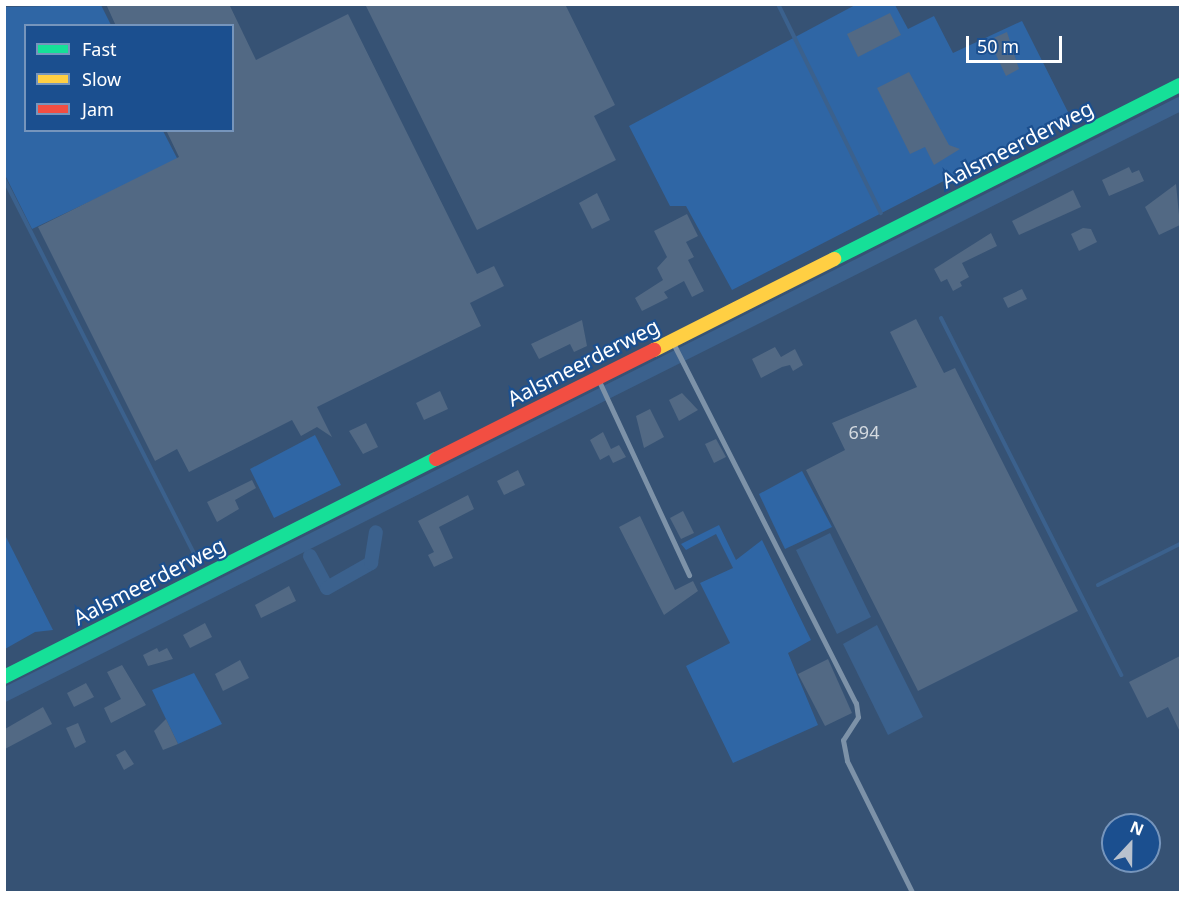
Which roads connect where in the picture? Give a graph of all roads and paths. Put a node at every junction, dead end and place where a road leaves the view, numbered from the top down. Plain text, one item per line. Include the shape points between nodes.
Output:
1 (1180, 85) edge
2 (674, 344) junction
3 (601, 384) junction
4 (689, 575) dead end
5 (4, 677) edge
6 (912, 892) edge

1 - 2 street, Aalsmeerderweg
2 - 3 street, Aalsmeerderweg
2 - 6 lane via 856,703 858,717 843,740 845,755
3 - 4 lane
3 - 5 street, Aalsmeerderweg

